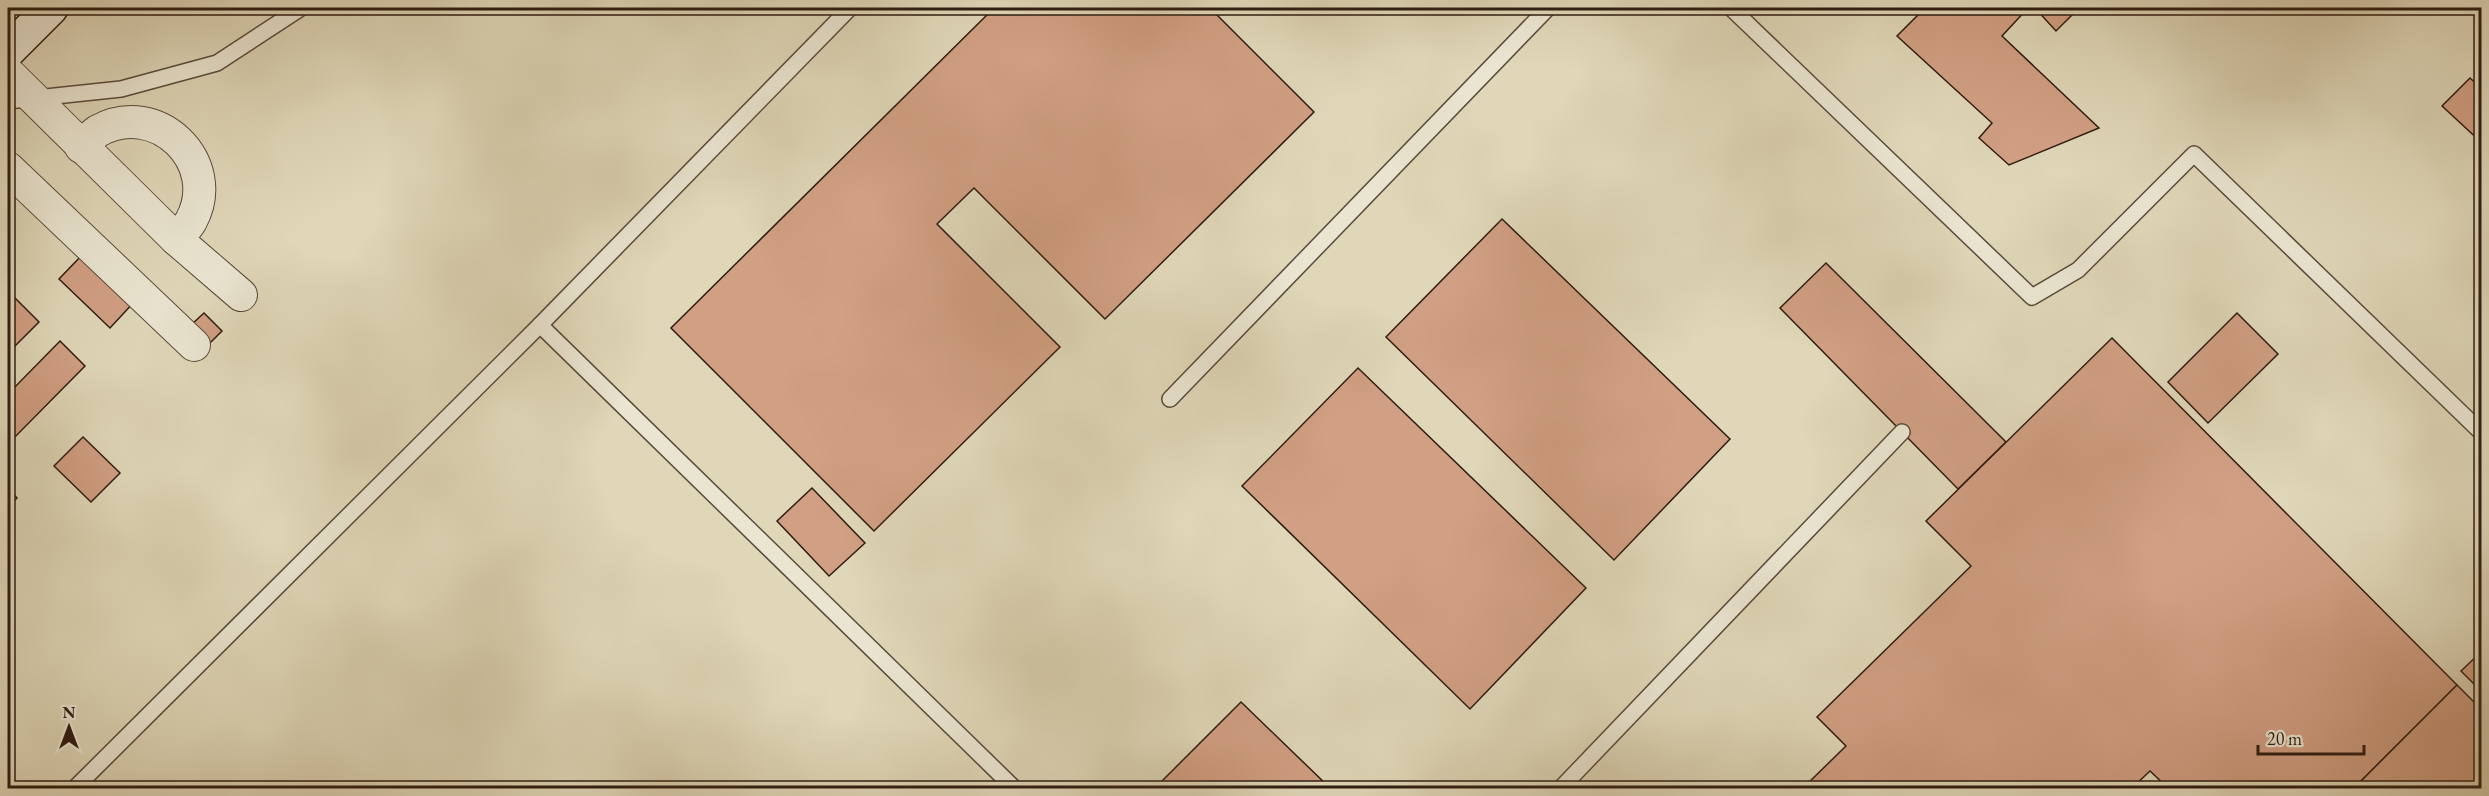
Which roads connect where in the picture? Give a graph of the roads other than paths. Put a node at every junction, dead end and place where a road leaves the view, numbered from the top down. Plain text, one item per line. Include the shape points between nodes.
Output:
1 (51, 8) edge
2 (301, 8) edge
3 (850, 8) edge
4 (1548, 8) edge
5 (1731, 8) edge
6 (8, 51) edge
7 (8, 73) edge
8 (20, 99) edge
9 (81, 147) junction
10 (8, 168) edge
11 (176, 239) junction
12 (242, 295) dead end
13 (540, 325) junction
14 (194, 345) dead end
15 (1170, 399) dead end
16 (1902, 432) dead end
17 (2481, 433) edge
18 (75, 789) edge
19 (1014, 789) edge
20 (1562, 789) edge

1 - 6 main road
2 - 8 lane via 217,63 121,88
3 - 13 lane
4 - 15 lane
5 - 17 lane via 2032,297 2078,270 2194,154
7 - 8 street
8 - 9 street
9 - 11 street
9 - 11 street via 97,132 118,123 140,122 161,128 180,141 193,158 199,180 198,202 190,222
10 - 14 street
11 - 12 street
13 - 18 lane
13 - 19 lane
16 - 20 lane

